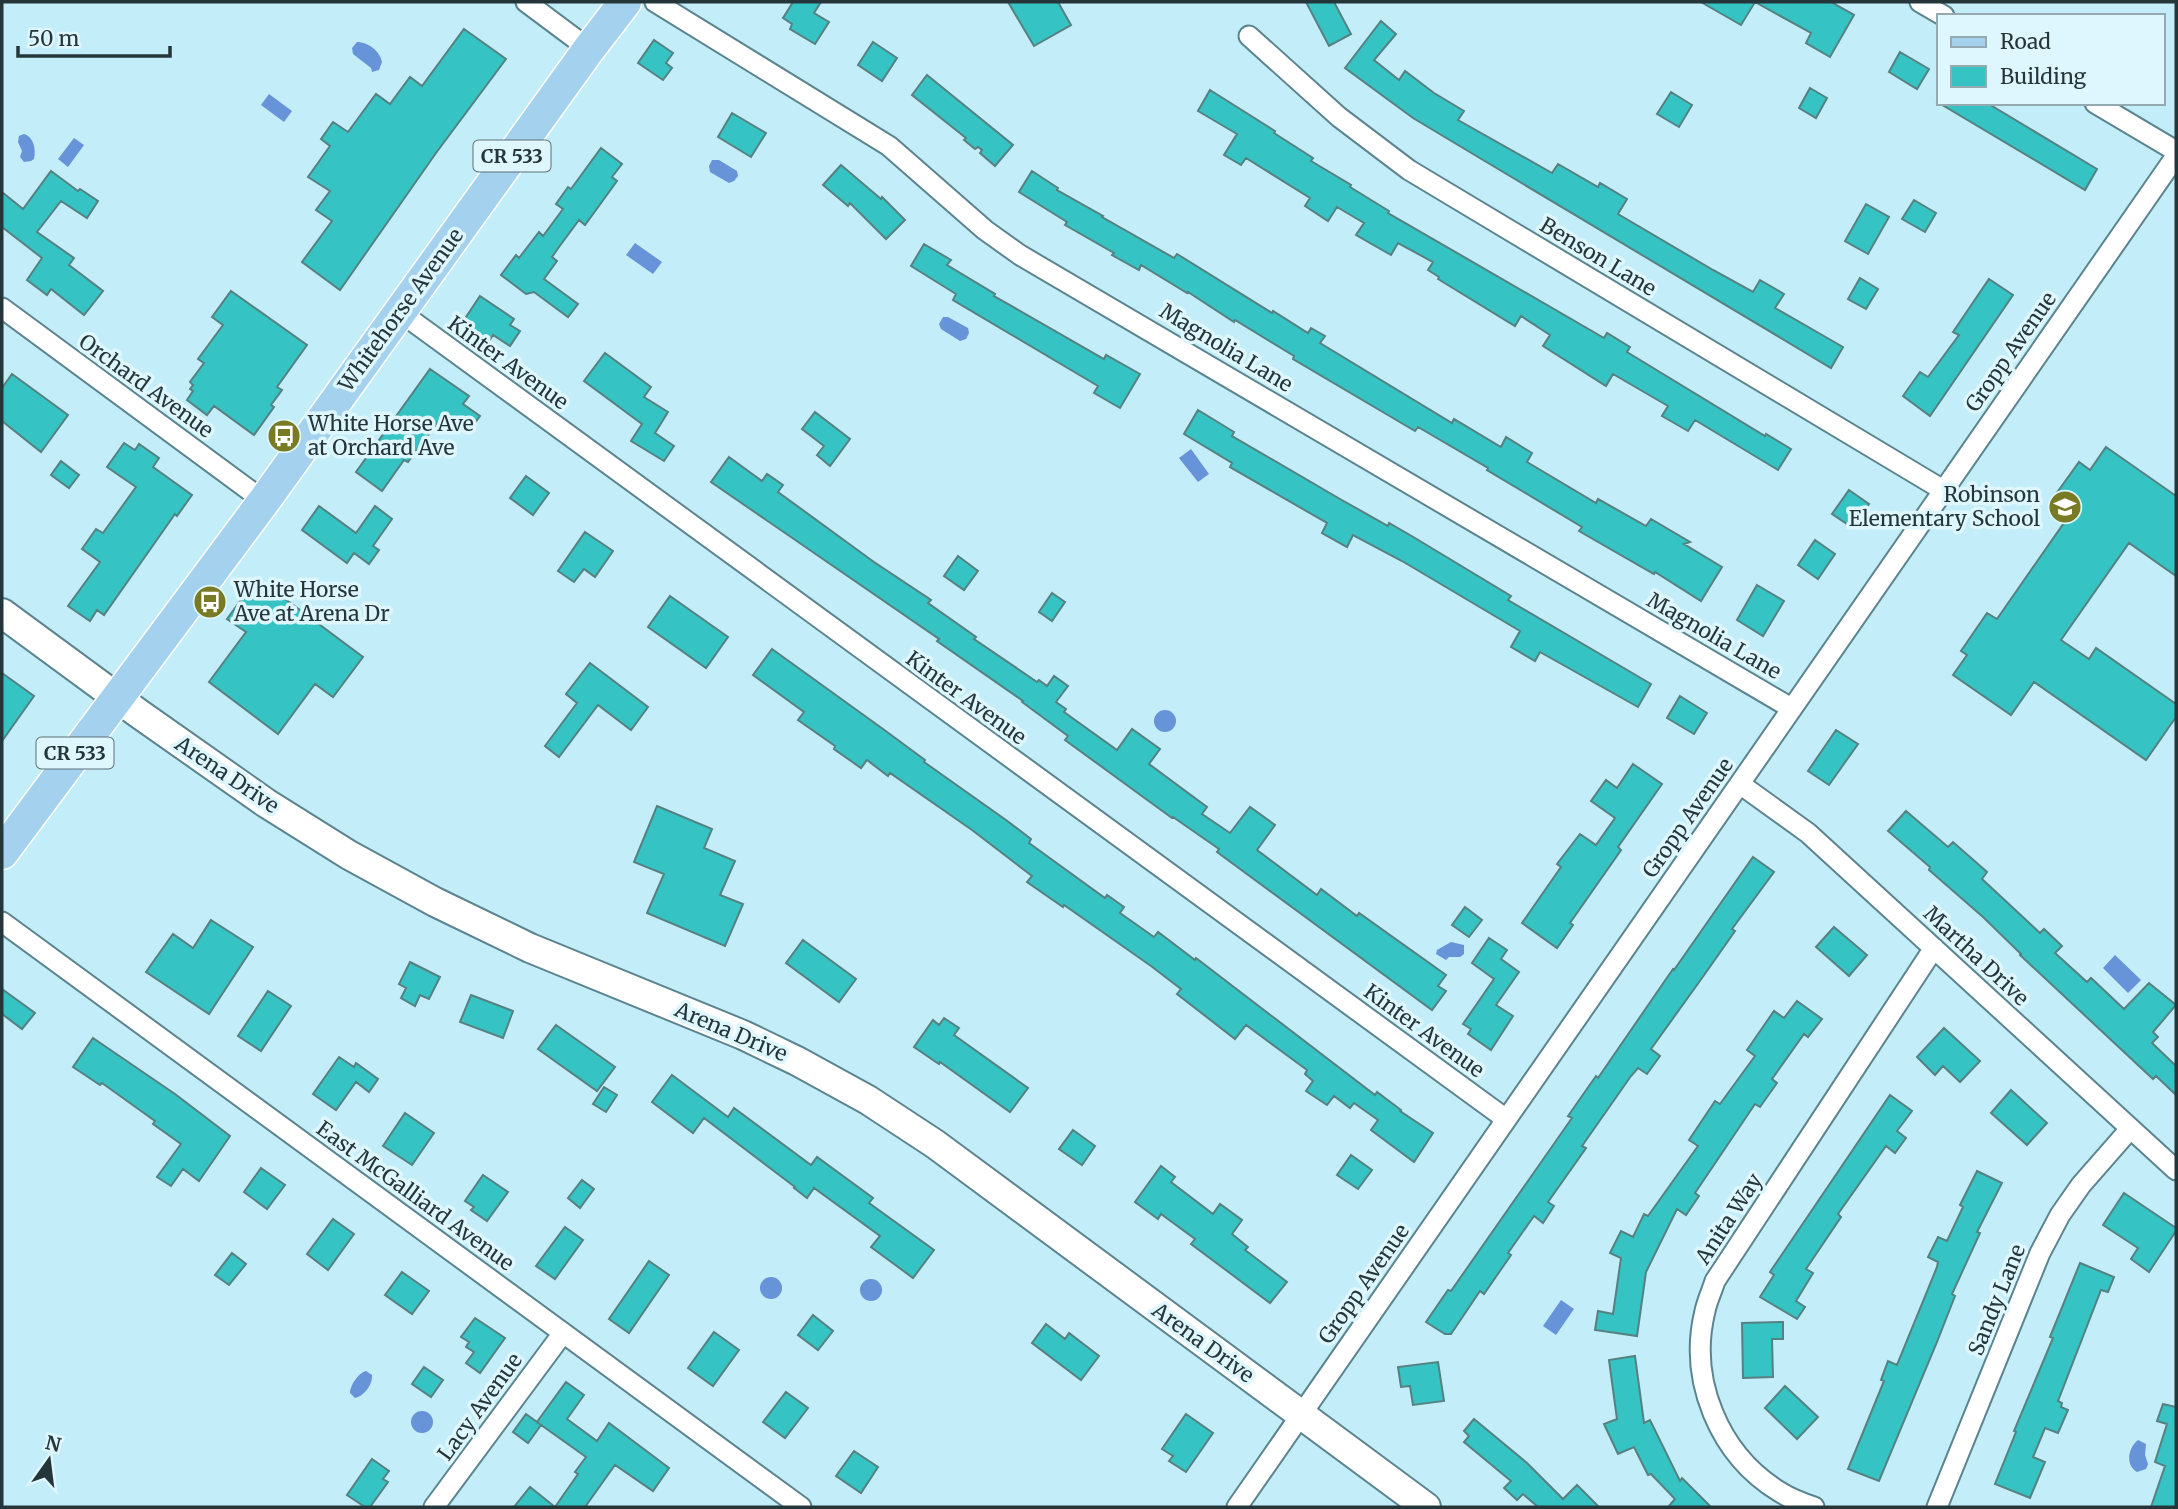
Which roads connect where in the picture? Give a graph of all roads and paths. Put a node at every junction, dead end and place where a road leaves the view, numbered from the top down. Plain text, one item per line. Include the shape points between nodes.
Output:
1 (526, 2) edge
2 (625, 2) edge
3 (655, 2) edge
4 (1920, 2) edge
5 (1941, 14) edge
6 (1250, 36) dead end
7 (589, 49) junction
8 (2098, 105) edge
9 (2176, 153) edge
10 (2, 308) edge
11 (400, 312) junction
12 (1943, 490) junction
13 (264, 501) junction
14 (2, 613) edge
15 (117, 698) junction
16 (1791, 708) junction
17 (1740, 784) junction
18 (2, 853) edge
19 (2, 922) edge
20 (1934, 948) junction
21 (1506, 1119) junction
22 (2130, 1129) junction
23 (2176, 1170) edge
24 (563, 1333) junction
25 (1301, 1416) junction
26 (435, 1507) edge
27 (801, 1507) edge
28 (1237, 1507) edge
29 (1426, 1507) edge
30 (1814, 1507) edge
31 (1937, 1507) edge

1 - 7 street
2 - 7 main road, Whitehorse Avenue / CR 533
3 - 16 street, Magnolia Lane via 889,146 1020,255
4 - 5 street
6 - 12 street, Benson Lane via 1357,132 1409,170
7 - 11 main road, Whitehorse Avenue / CR 533
8 - 9 street
9 - 12 street, Gropp Avenue
10 - 13 street, Orchard Avenue
11 - 13 main road, Whitehorse Avenue / CR 533
11 - 21 street, Kinter Avenue
12 - 16 street, Gropp Avenue
13 - 15 main road, Whitehorse Avenue / CR 533
14 - 15 main road, Arena Drive
15 - 18 main road, Whitehorse Avenue / CR 533
15 - 25 main road, Arena Drive via 266,803 435,902 530,948 743,1035 868,1100 935,1144
16 - 17 street, Gropp Avenue
17 - 20 street, Martha Drive via 1808,833
17 - 21 street, Gropp Avenue
19 - 24 street, East McGalliard Avenue
20 - 22 street, Martha Drive
20 - 30 street, Anita Way via 1716,1281 1705,1311 1701,1368 1717,1424 1756,1474 1779,1492
21 - 25 street, Gropp Avenue
22 - 23 street, Martha Drive
22 - 31 street, Sandy Lane via 2081,1185 2040,1253
24 - 26 street, Lacy Avenue
24 - 27 street, East McGalliard Avenue
25 - 28 street, Gropp Avenue
25 - 29 main road, Arena Drive

